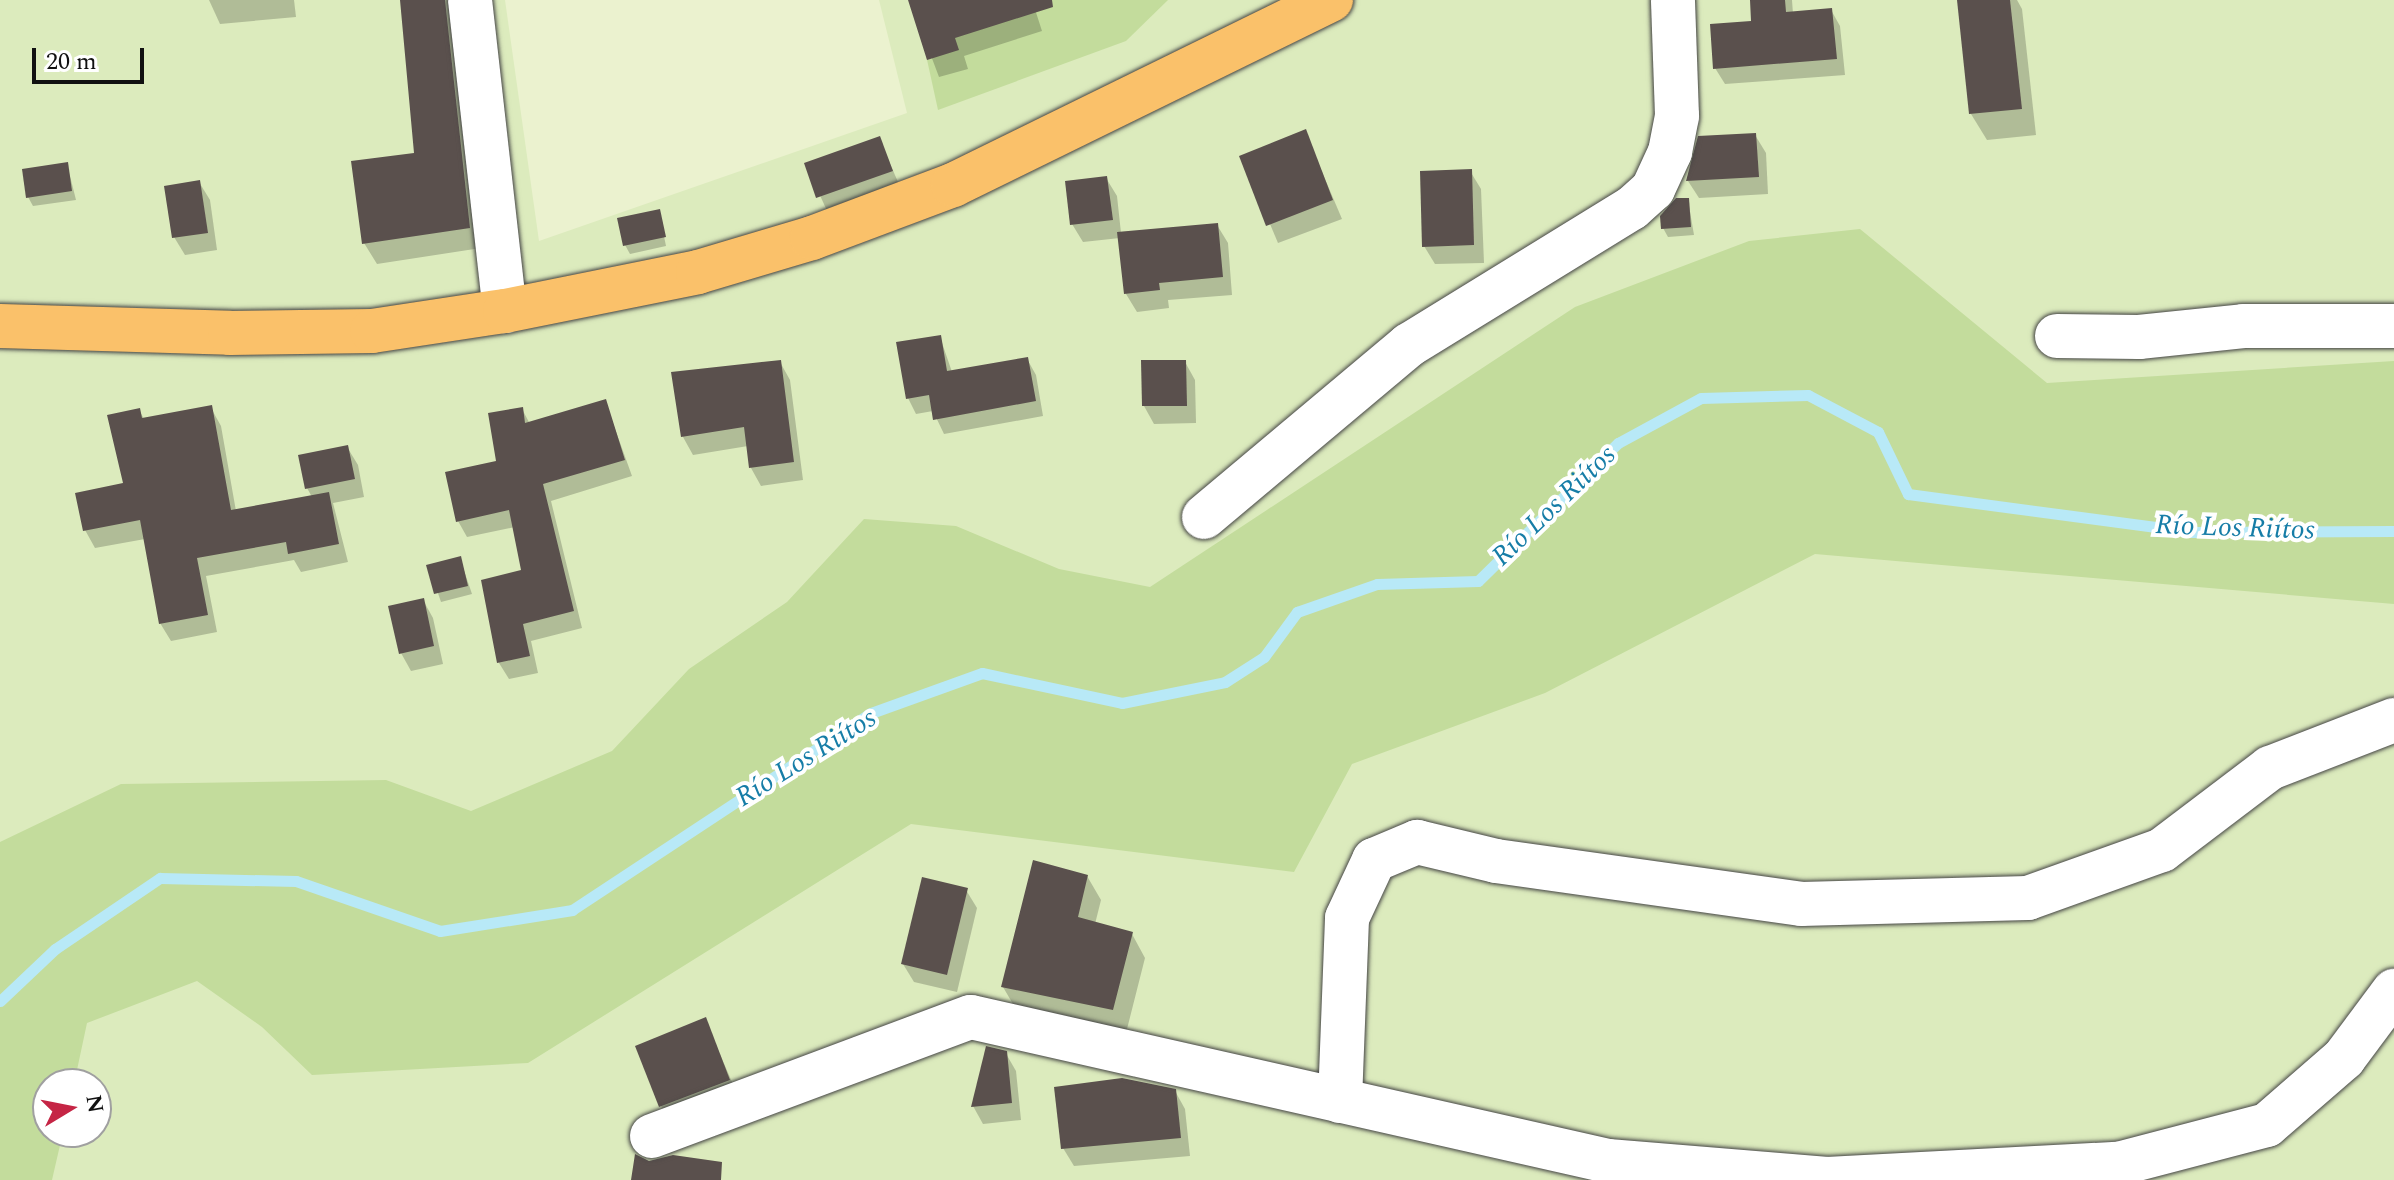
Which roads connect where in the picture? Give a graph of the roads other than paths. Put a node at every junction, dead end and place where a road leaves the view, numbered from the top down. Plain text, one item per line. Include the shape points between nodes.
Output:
1 (470, 0) edge
2 (1331, 0) edge
3 (1673, 0) edge
4 (505, 311) junction
5 (0, 326) edge
6 (2394, 326) edge
7 (2057, 336) dead end
8 (1204, 517) dead end
9 (2394, 720) edge
10 (2394, 991) edge
11 (1340, 1101) junction
12 (652, 1136) dead end

1 - 4 street
2 - 4 main road via 939,190 812,238 698,272
3 - 8 street via 1677,116 1670,152 1653,189 1632,208 1409,345
4 - 5 main road via 372,331
6 - 7 street via 2243,326 2139,337
9 - 11 street via 2270,768 2162,850 2028,898 1801,904 1496,861 1417,842 1374,860 1347,918
10 - 11 street via 2344,1058 2267,1125 2118,1164 1811,1178 1608,1161
11 - 12 street via 971,1017

